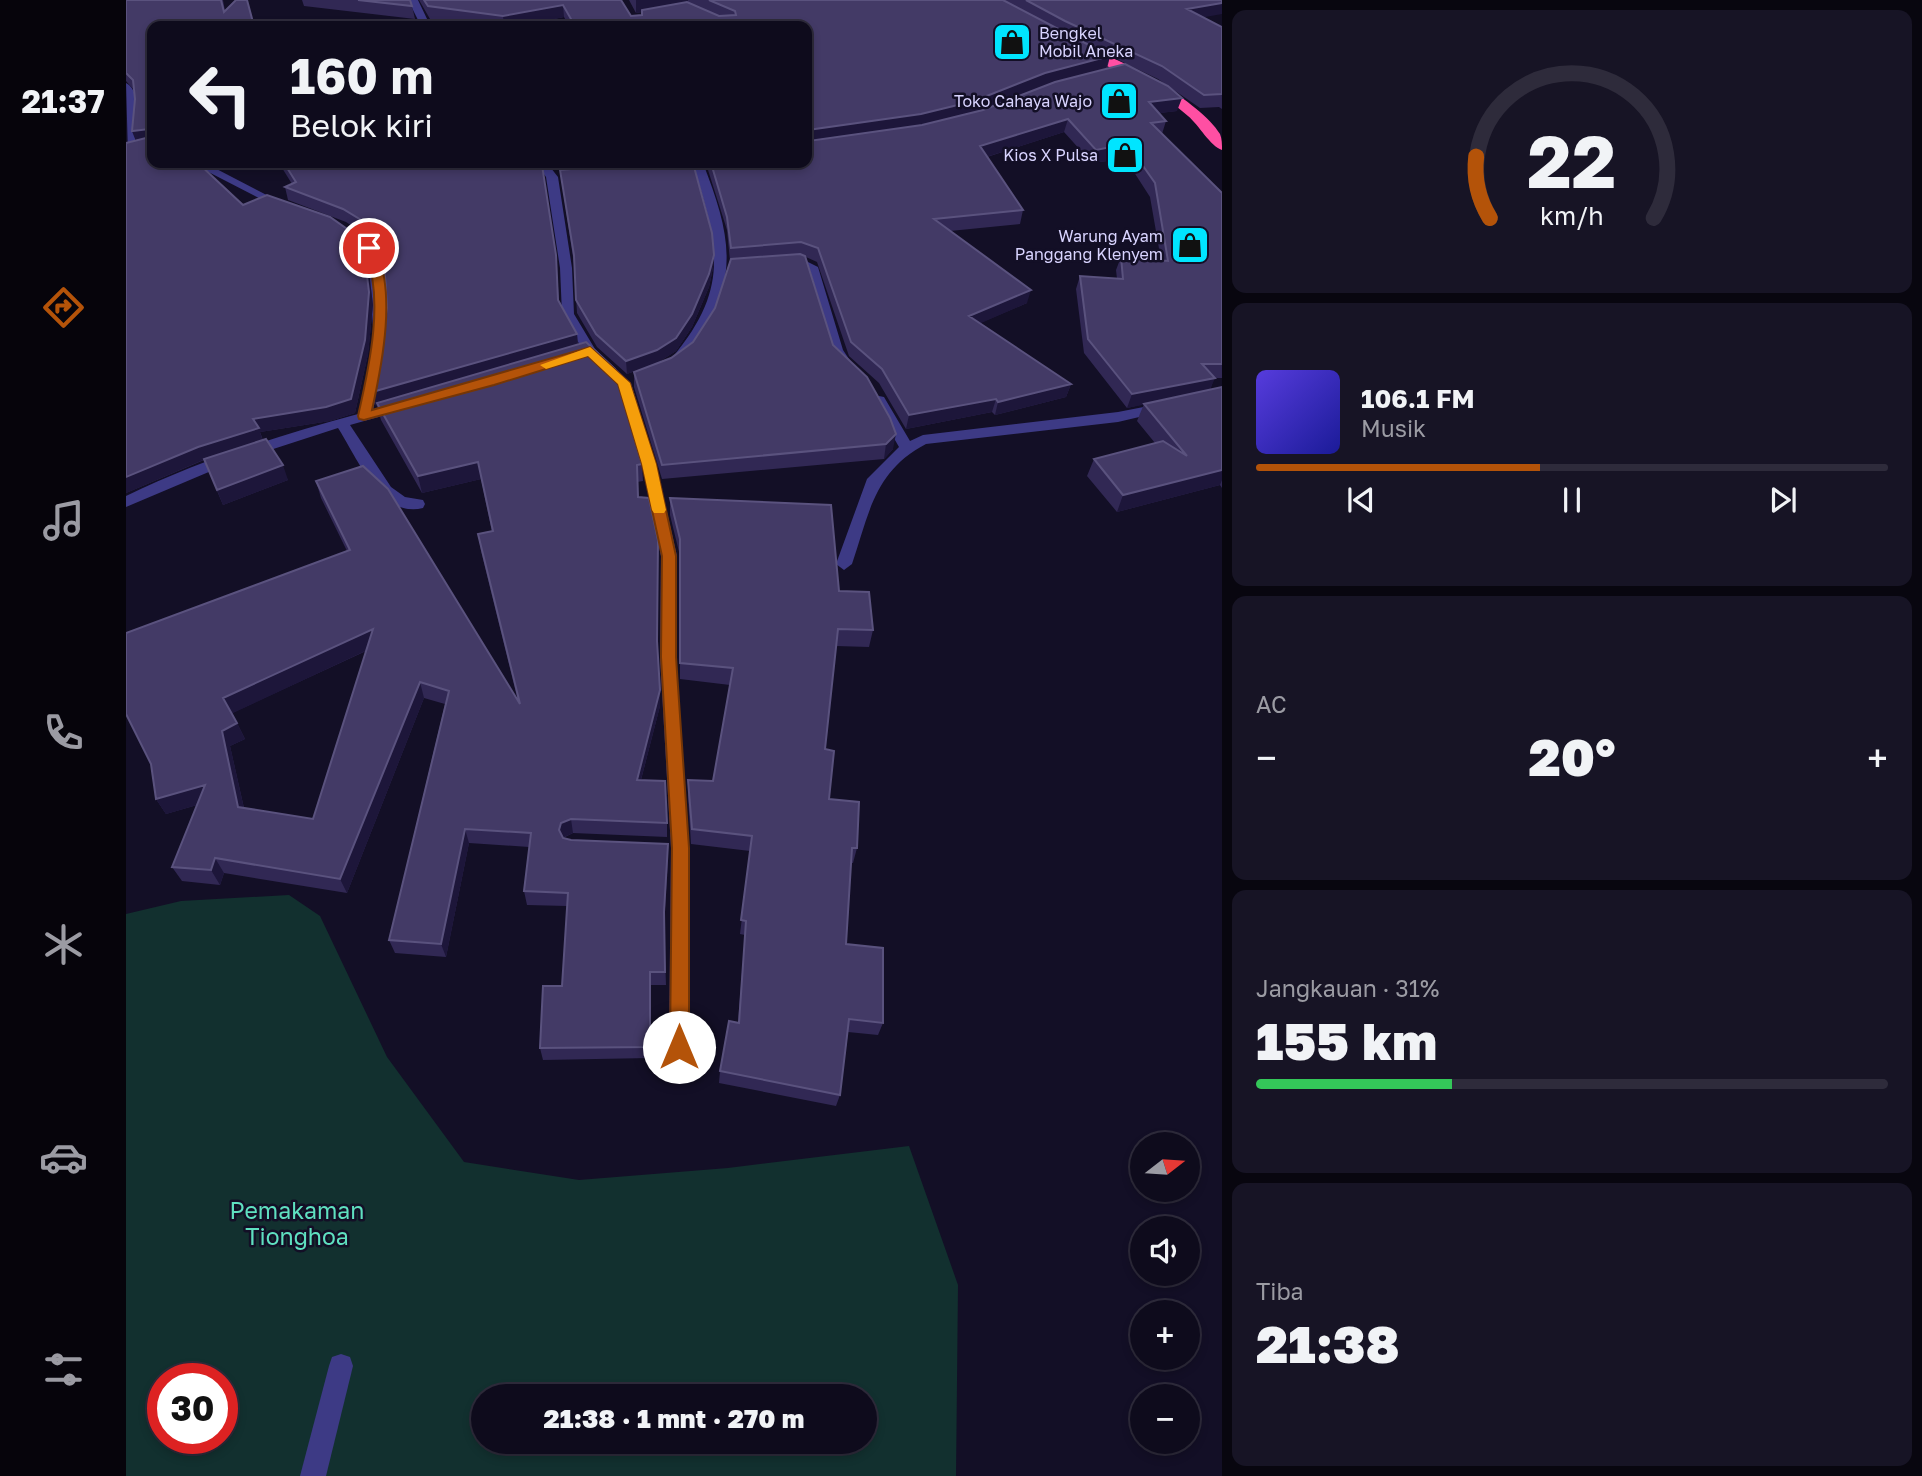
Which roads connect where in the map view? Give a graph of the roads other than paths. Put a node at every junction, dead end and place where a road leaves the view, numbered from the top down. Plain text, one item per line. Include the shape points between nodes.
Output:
1 (413, 0) edge
2 (423, 21) edge
3 (1077, 47) edge
4 (126, 86) edge
5 (1221, 144) edge
6 (131, 151) edge
7 (206, 168) edge
8 (548, 168) edge
9 (700, 168) edge
10 (293, 210) edge
11 (329, 224) edge
12 (770, 264) edge
13 (664, 366) edge
14 (856, 373) edge
15 (872, 387) edge
16 (414, 403) edge
17 (1172, 405) edge
18 (364, 416) junction
19 (342, 424) junction
20 (907, 448) junction
21 (126, 502) edge
22 (418, 504) dead end
23 (844, 564) dead end
24 (679, 1047) dead end
25 (341, 1366) dead end
26 (313, 1476) edge

1 - 2 street
3 - 5 highway via 1194,114
4 - 6 street via 132,101
7 - 10 street
8 - 24 street via 558,176 568,314 584,353 629,380 669,556
9 - 13 street via 728,268 701,332 684,356
11 - 18 street via 362,240 374,259 379,347
12 - 14 street via 800,262 812,267 836,350
15 - 20 street
16 - 18 street
17 - 20 street via 1118,417 923,440
18 - 19 street
19 - 21 street via 229,459
19 - 22 street via 386,491 401,502
20 - 23 street via 874,480
25 - 26 street

